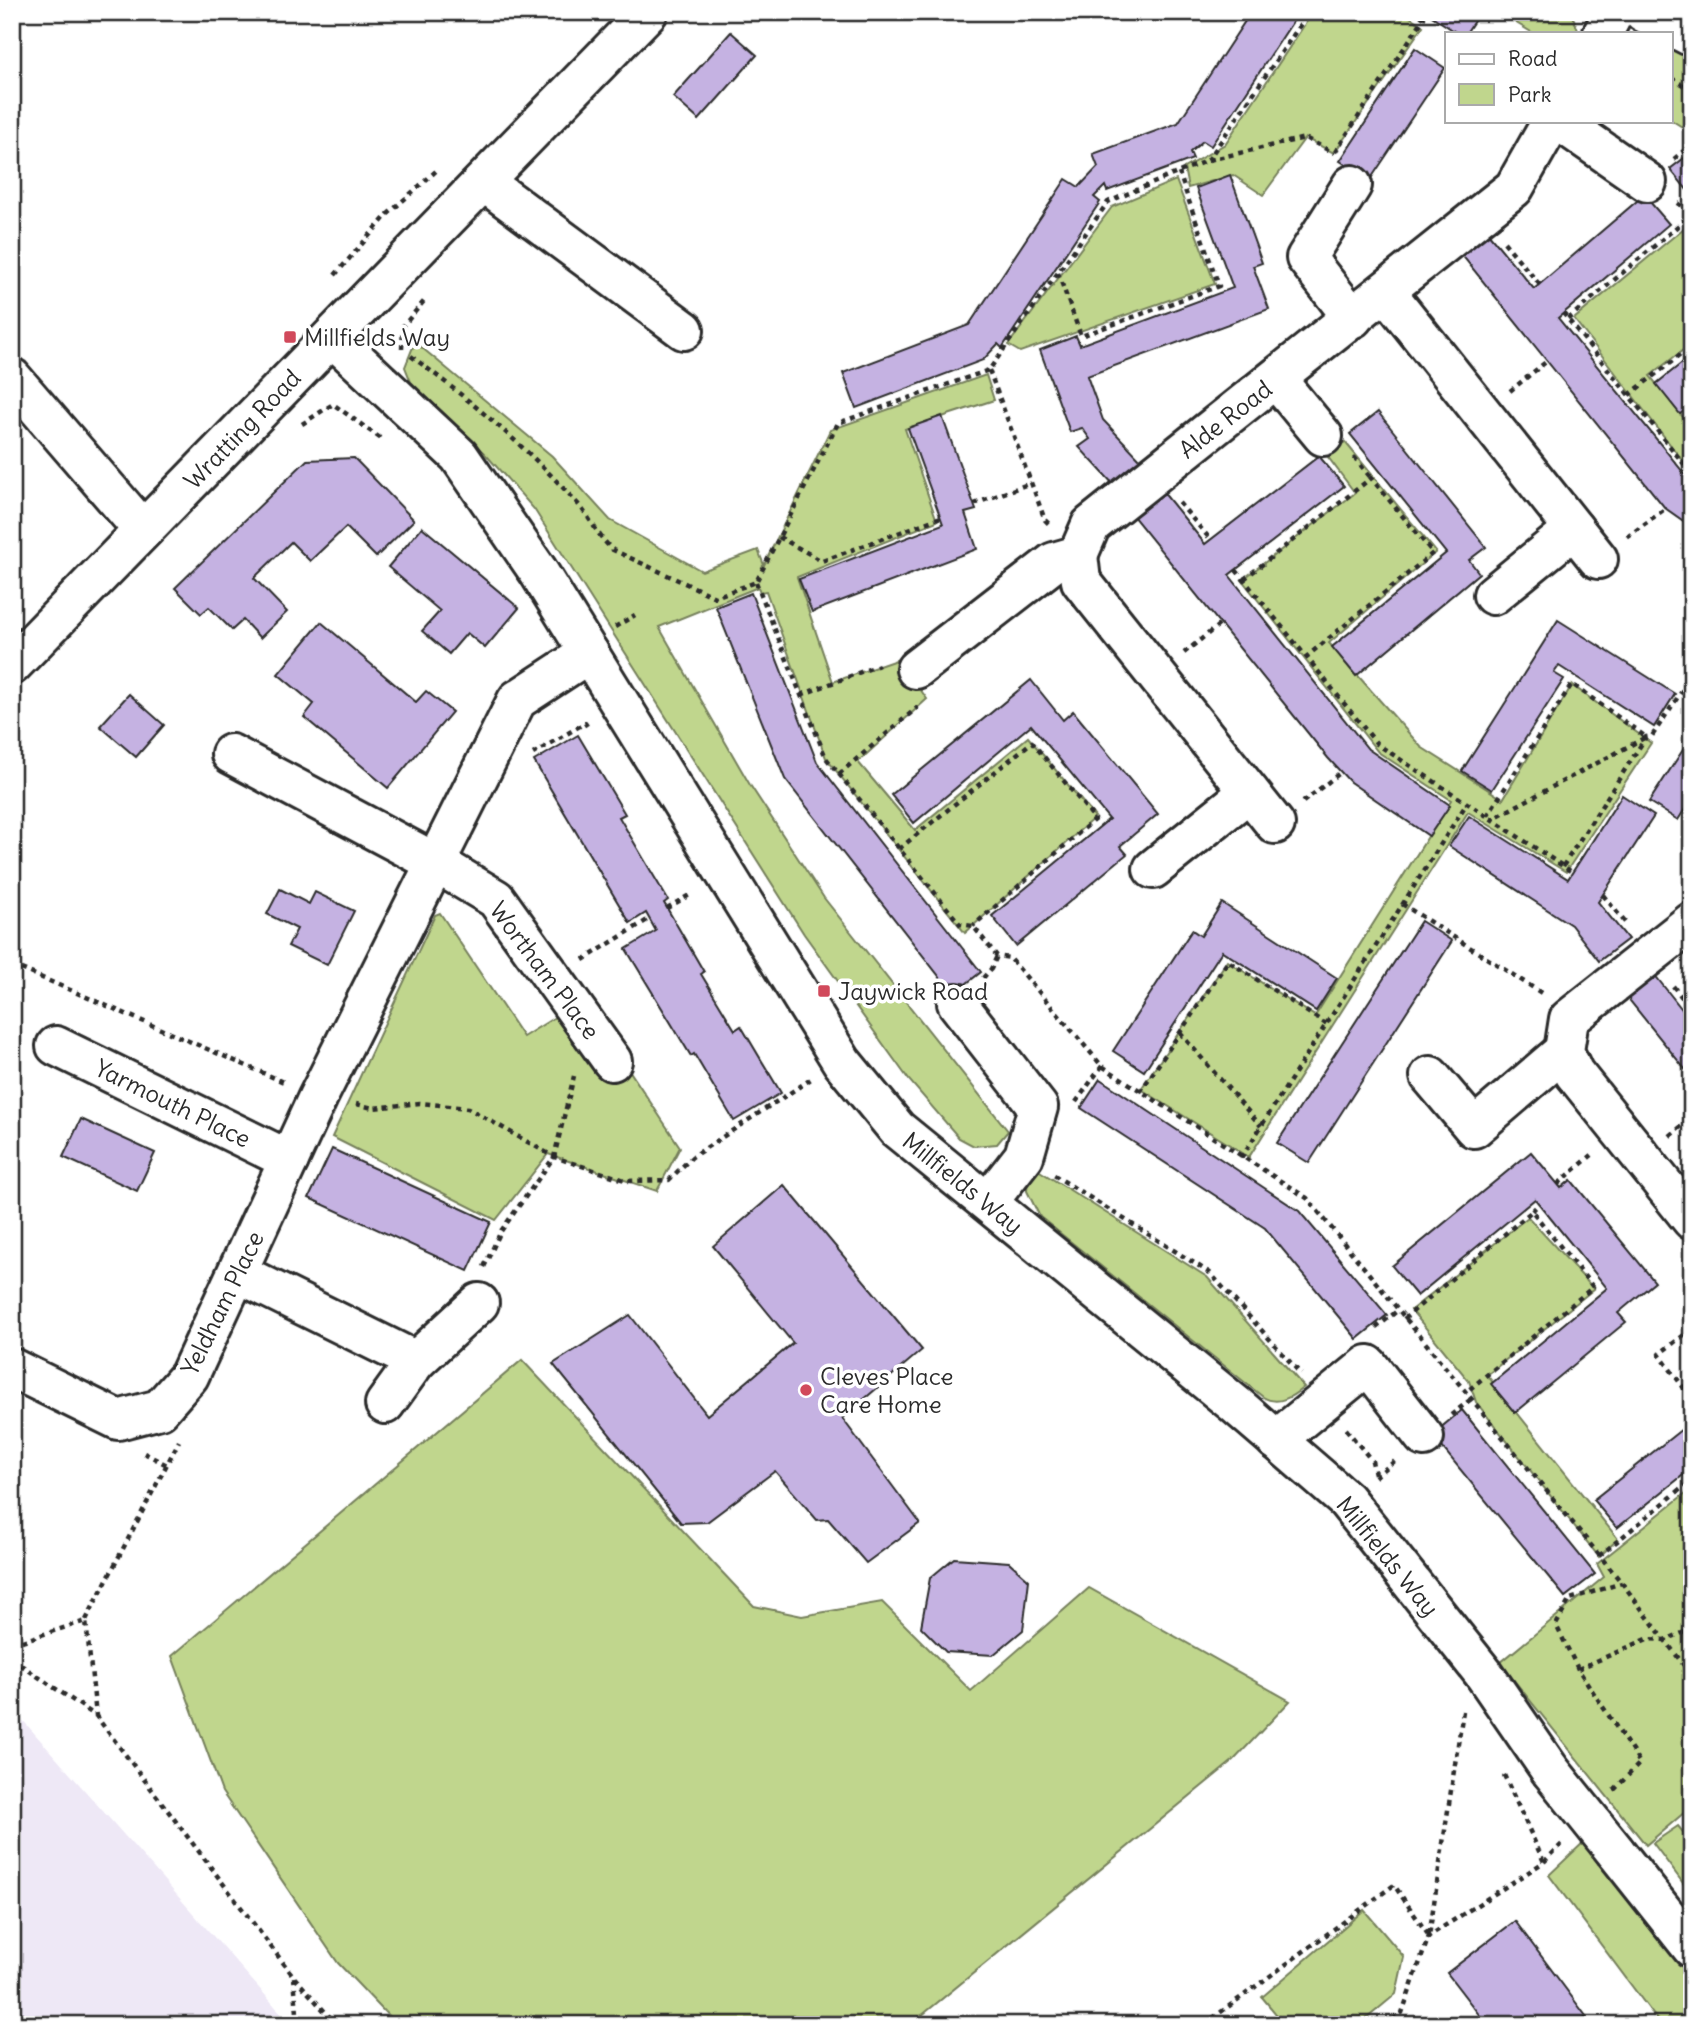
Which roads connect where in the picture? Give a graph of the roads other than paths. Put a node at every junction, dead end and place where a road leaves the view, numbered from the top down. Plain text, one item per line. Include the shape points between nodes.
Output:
1 (648, 12) edge
2 (1614, 12) edge
3 (1643, 12) edge
4 (1604, 32) edge
5 (1692, 37) edge
6 (1551, 122) edge
7 (1560, 122) edge
8 (1343, 169) road end
9 (484, 182) junction
10 (1647, 182) dead end
11 (1386, 292) junction
12 (1353, 318) junction
13 (684, 330) dead end
14 (331, 337) junction
15 (12, 378) edge
16 (1276, 379) junction
17 (1323, 436) dead end
18 (1574, 529) junction
19 (143, 530) junction
20 (1078, 555) junction
21 (1598, 559) road end
22 (1493, 595) dead end
23 (589, 653) junction
24 (12, 665) edge
25 (916, 669) road end
26 (231, 754) dead end
27 (1249, 792) junction
28 (1275, 824) road end
29 (436, 863) junction
30 (1153, 869) dead end
31 (1692, 922) edge
32 (957, 1003) dead end
33 (1566, 1035) junction
34 (56, 1046) dead end
35 (612, 1061) dead end
36 (1430, 1076) dead end
37 (289, 1160) junction
38 (988, 1202) junction
39 (1692, 1220) edge
40 (238, 1273) junction
41 (479, 1303) road end
42 (416, 1361) junction
43 (12, 1368) edge
44 (385, 1404) dead end
45 (1424, 1437) dead end
46 (1276, 1440) junction
47 (1692, 1948) edge

1 - 9 street, Wratting Road
2 - 4 street
3 - 5 street
6 - 11 street, Alde Road via 1514,187
7 - 10 street
8 - 12 street via 1306,258
9 - 13 street
9 - 14 street, Wratting Road
11 - 12 street, Alde Road
11 - 18 street
12 - 16 street, Alde Road
14 - 19 street, Wratting Road
14 - 23 street, Millfields Way via 459,456
15 - 19 street
16 - 17 street
16 - 20 street, Alde Road via 1091,525
18 - 21 street
18 - 22 street
19 - 24 street, Wratting Road
20 - 25 street via 1054,562
20 - 27 street via 1081,581
23 - 29 street via 517,700
23 - 38 street, Millfields Way via 842,1062 897,1129
26 - 29 street, Wortham Place
27 - 28 street
27 - 30 street
29 - 35 street, Wortham Place via 496,900
29 - 37 street
31 - 33 street
32 - 38 street via 1038,1107 1024,1156
33 - 36 street via 1474,1128
33 - 39 street via 1574,1073
34 - 37 street, Yarmouth Place
37 - 40 street, Yeldham Place
38 - 46 street, Millfields Way
40 - 42 street
40 - 43 street, Yeldham Place via 189,1376 160,1409 118,1420
41 - 42 street
42 - 44 street
45 - 46 street via 1367,1365
46 - 47 street, Millfields Way, bridge via 1346,1500 1485,1674 1550,1770

